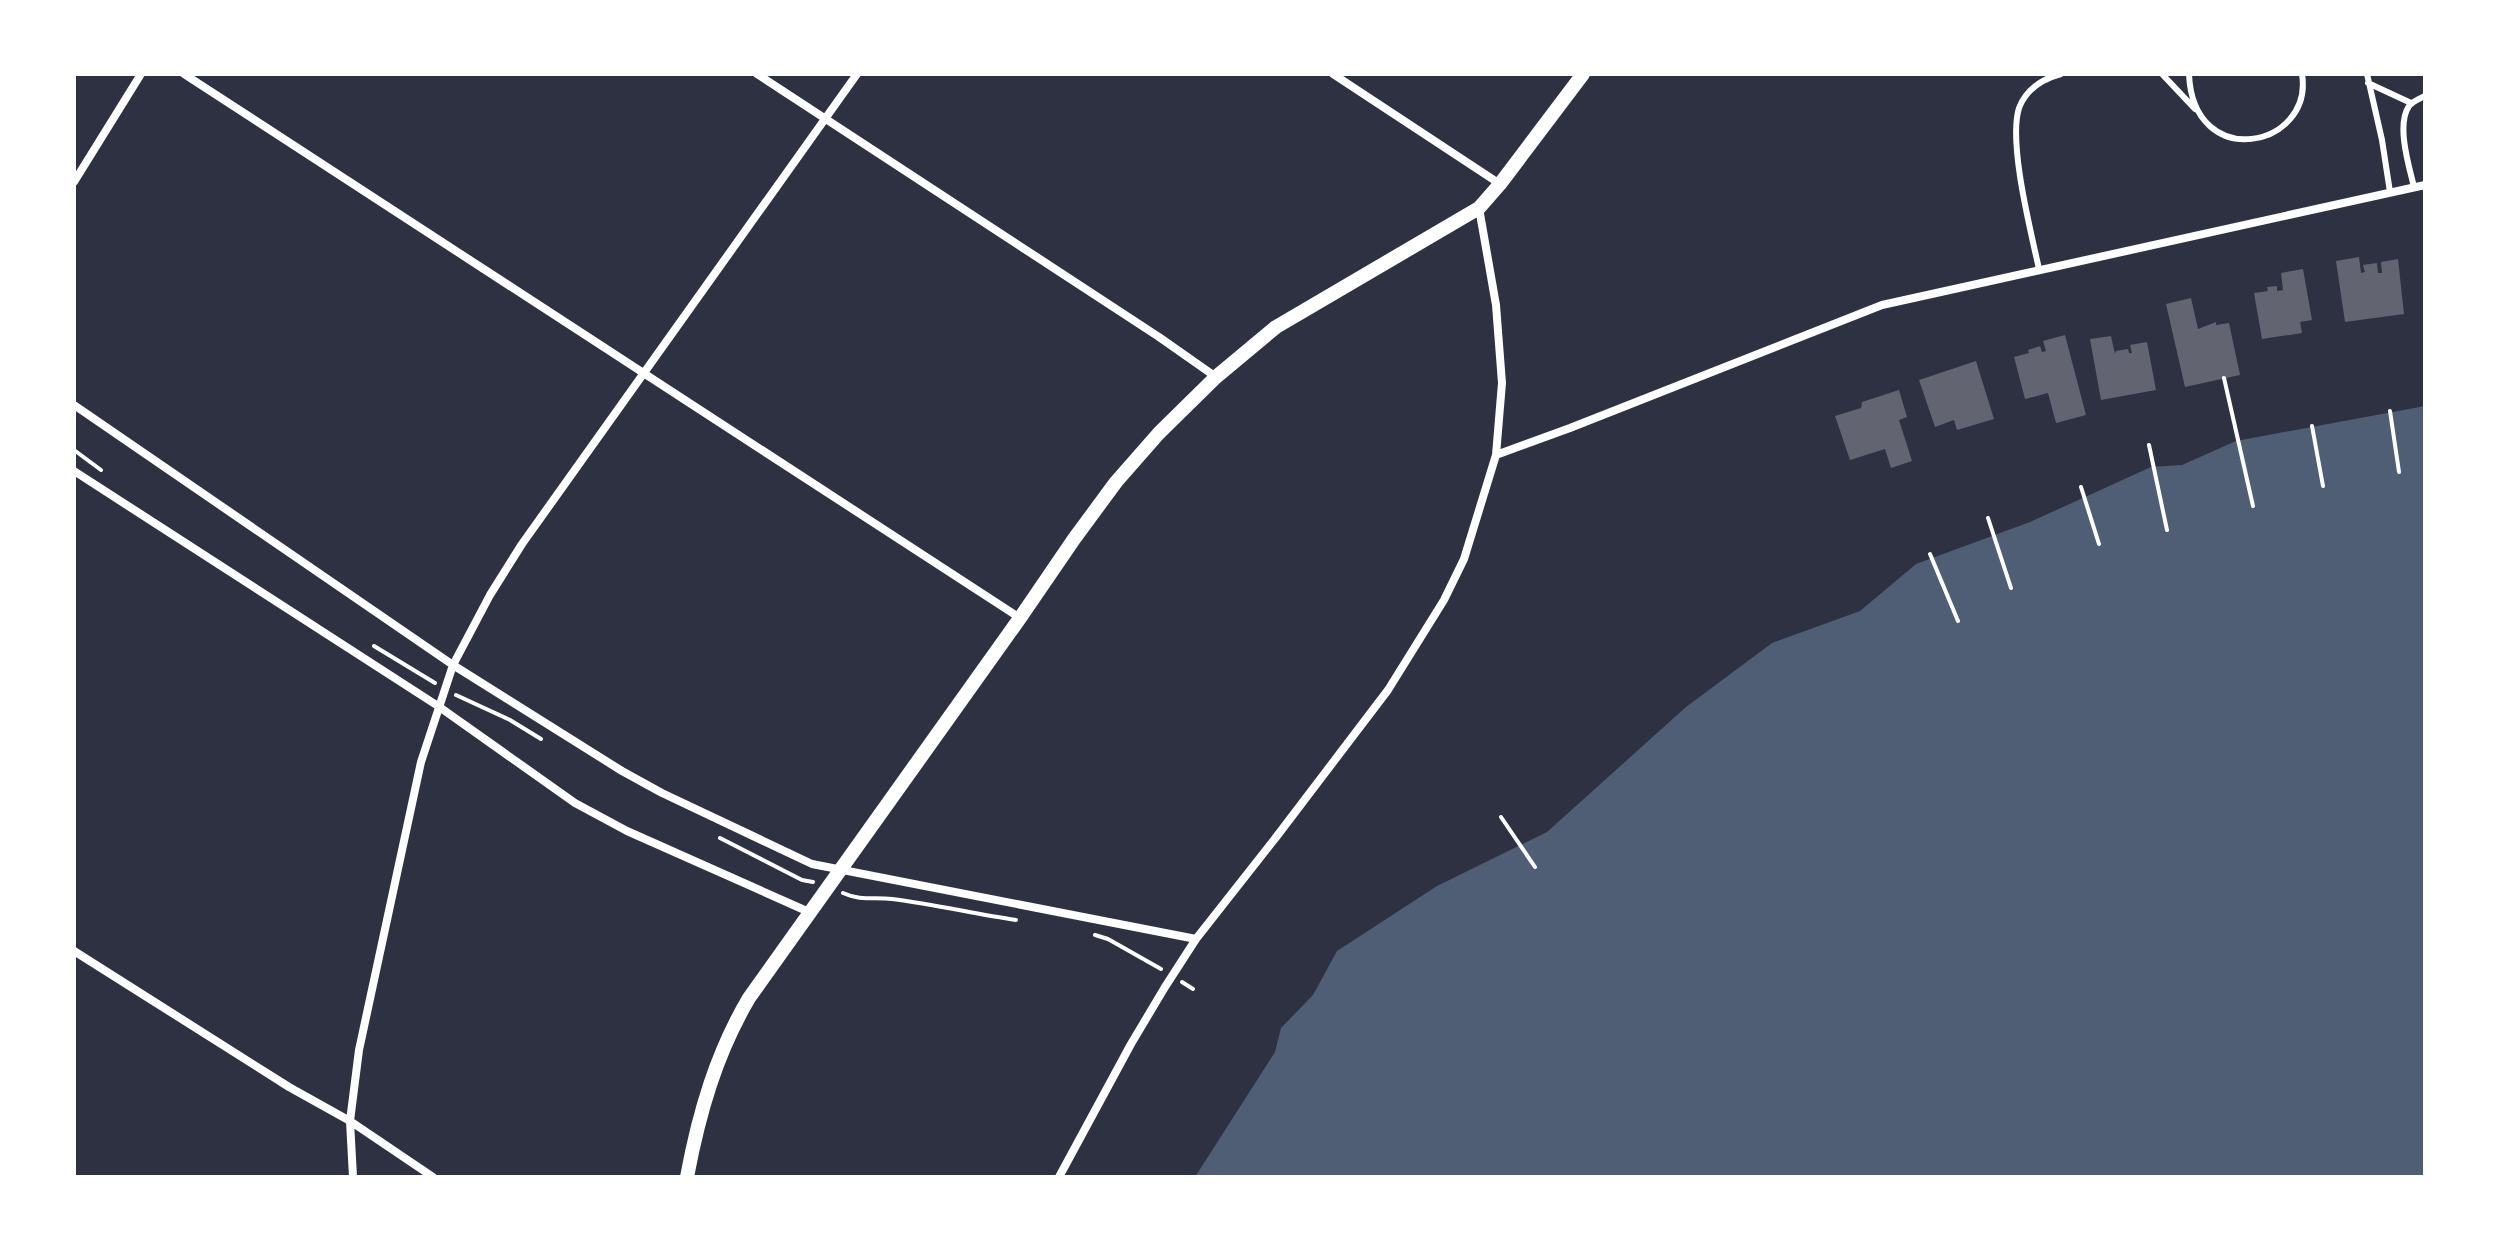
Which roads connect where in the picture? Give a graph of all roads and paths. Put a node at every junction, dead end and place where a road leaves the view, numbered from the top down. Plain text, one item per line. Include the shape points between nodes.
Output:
1 (141, 74) edge
2 (184, 74) edge
3 (757, 74) edge
4 (857, 74) edge
5 (1333, 74) edge
6 (1583, 74) edge
7 (2061, 74) edge
8 (2162, 74) edge
9 (2189, 74) edge
10 (2302, 74) edge
11 (2367, 74) edge
12 (2368, 83) junction
13 (2425, 96) edge
14 (2411, 103) junction
15 (2196, 111) junction
16 (825, 119) junction
17 (74, 182) edge
18 (1500, 184) junction
19 (2425, 185) edge
20 (2414, 187) junction
21 (2390, 192) junction
22 (1479, 208) junction
23 (2039, 269) junction
24 (643, 371) junction
25 (1216, 377) junction
26 (2224, 378) dead end
27 (74, 405) edge
28 (2390, 411) dead end
29 (2312, 426) dead end
30 (2149, 445) dead end
31 (1496, 455) junction
32 (74, 471) edge
33 (2399, 472) dead end
34 (2323, 486) dead end
35 (2081, 487) dead end
36 (2253, 506) dead end
37 (1988, 518) dead end
38 (2167, 530) dead end
39 (2099, 544) dead end
40 (1930, 554) dead end
41 (2011, 588) dead end
42 (1020, 618) junction
43 (1958, 621) dead end
44 (453, 665) junction
45 (438, 706) junction
46 (1501, 817) dead end
47 (1535, 867) dead end
48 (839, 870) junction
49 (809, 912) junction
50 (1196, 939) junction
51 (74, 951) edge
52 (350, 1121) junction
53 (353, 1177) edge
54 (433, 1177) edge
55 (687, 1177) edge
56 (1059, 1177) edge

1 - 17 street
2 - 24 street
3 - 16 street
4 - 16 street
5 - 18 street
6 - 18 street
7 - 23 lane via 2034,86 2018,110 2018,166
8 - 15 lane
9 - 15 lane
10 - 15 lane via 2300,102 2291,118 2261,138 2224,135
11 - 12 lane
12 - 14 lane
12 - 21 lane
13 - 14 lane
14 - 20 lane via 2404,137
16 - 24 street
16 - 25 street
18 - 22 street
19 - 20 street
20 - 21 street
21 - 23 street
22 - 25 street via 1290,318
22 - 31 street via 1496,305 1502,383
23 - 31 street via 1882,305
24 - 42 street
24 - 44 street via 522,544
25 - 42 street via 1116,482
26 - 36 path
27 - 44 street
28 - 33 path
29 - 34 path
30 - 38 path
31 - 50 street via 1464,559 1421,640 1354,737
32 - 45 street
35 - 39 path
37 - 41 path
40 - 43 path
42 - 48 street
44 - 45 street
44 - 48 street via 662,793 812,864
45 - 49 street via 575,803
45 - 52 street via 409,811 359,1050
46 - 47 path
48 - 49 street
48 - 50 street
49 - 55 street via 735,1021 710,1081
50 - 56 street
51 - 52 street
52 - 53 street
52 - 54 street

